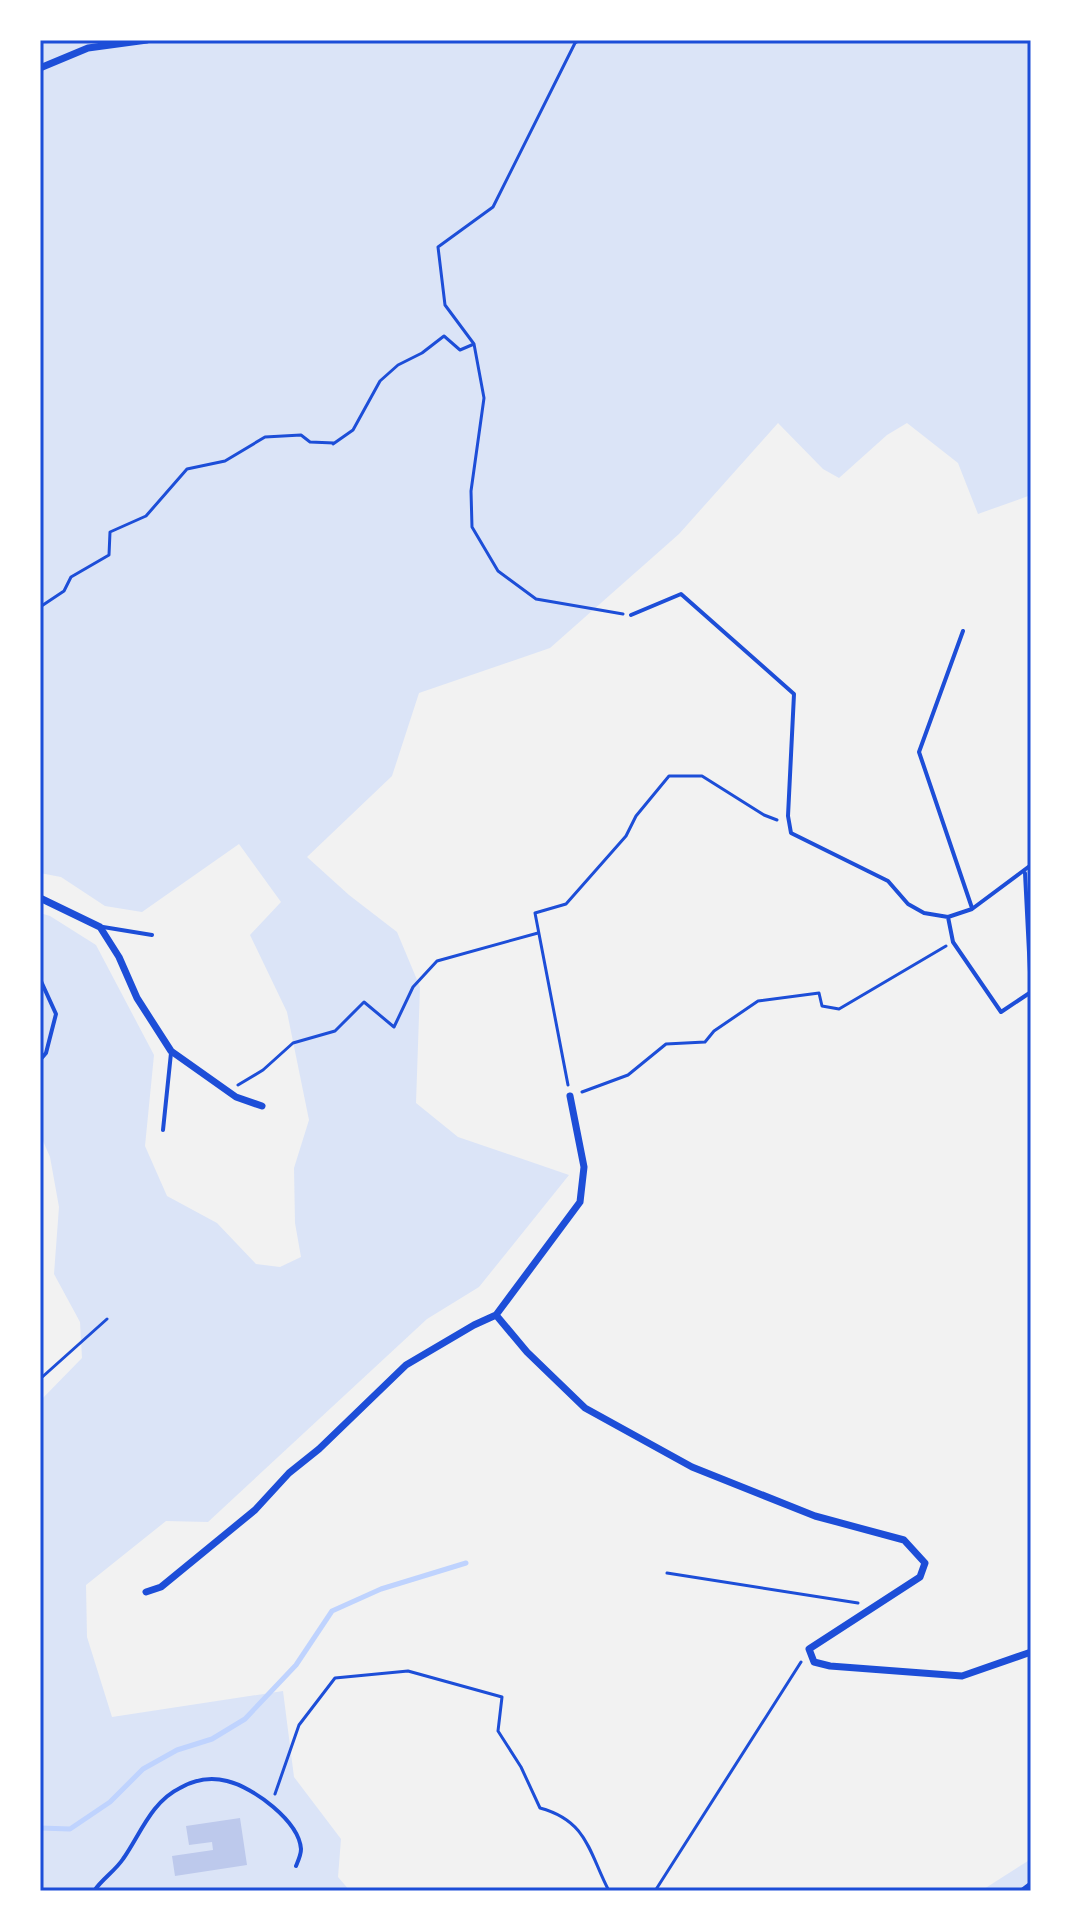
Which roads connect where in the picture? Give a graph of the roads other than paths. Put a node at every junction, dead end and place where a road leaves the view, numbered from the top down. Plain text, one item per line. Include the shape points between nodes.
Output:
1 (147, 40) edge
2 (40, 68) edge
3 (631, 615) road end
4 (963, 631) dead end
5 (1031, 865) edge
6 (1025, 872) junction
7 (40, 898) edge
8 (972, 909) junction
9 (948, 917) junction
10 (100, 927) junction
11 (152, 935) dead end
12 (40, 979) edge
13 (171, 1051) junction
14 (40, 1060) edge
15 (570, 1096) road end
16 (262, 1106) dead end
17 (163, 1130) dead end
18 (496, 1315) junction
19 (146, 1592) dead end
20 (1031, 1652) edge
21 (296, 1866) dead end
22 (1031, 1885) edge
23 (94, 1891) edge
24 (1023, 1891) edge

1 - 2 street via 88,48
3 - 9 lane via 681,594 794,694 791,833 888,881 924,913
4 - 8 lane via 919,752
5 - 6 lane
6 - 8 lane
6 - 9 lane via 1031,992 1001,1012 953,942
7 - 10 street
8 - 9 lane
10 - 11 lane
10 - 13 street
12 - 14 lane via 56,1014
13 - 16 street via 236,1097
13 - 17 lane
15 - 18 street via 584,1167 580,1202
18 - 19 street via 406,1365 255,1510 161,1587
18 - 20 street via 585,1408 651,1445 815,1516 904,1540 925,1563 920,1577 809,1649 814,1662 962,1676
21 - 23 lane via 301,1851 297,1833 271,1805 226,1780 202,1779 163,1800
22 - 24 street

